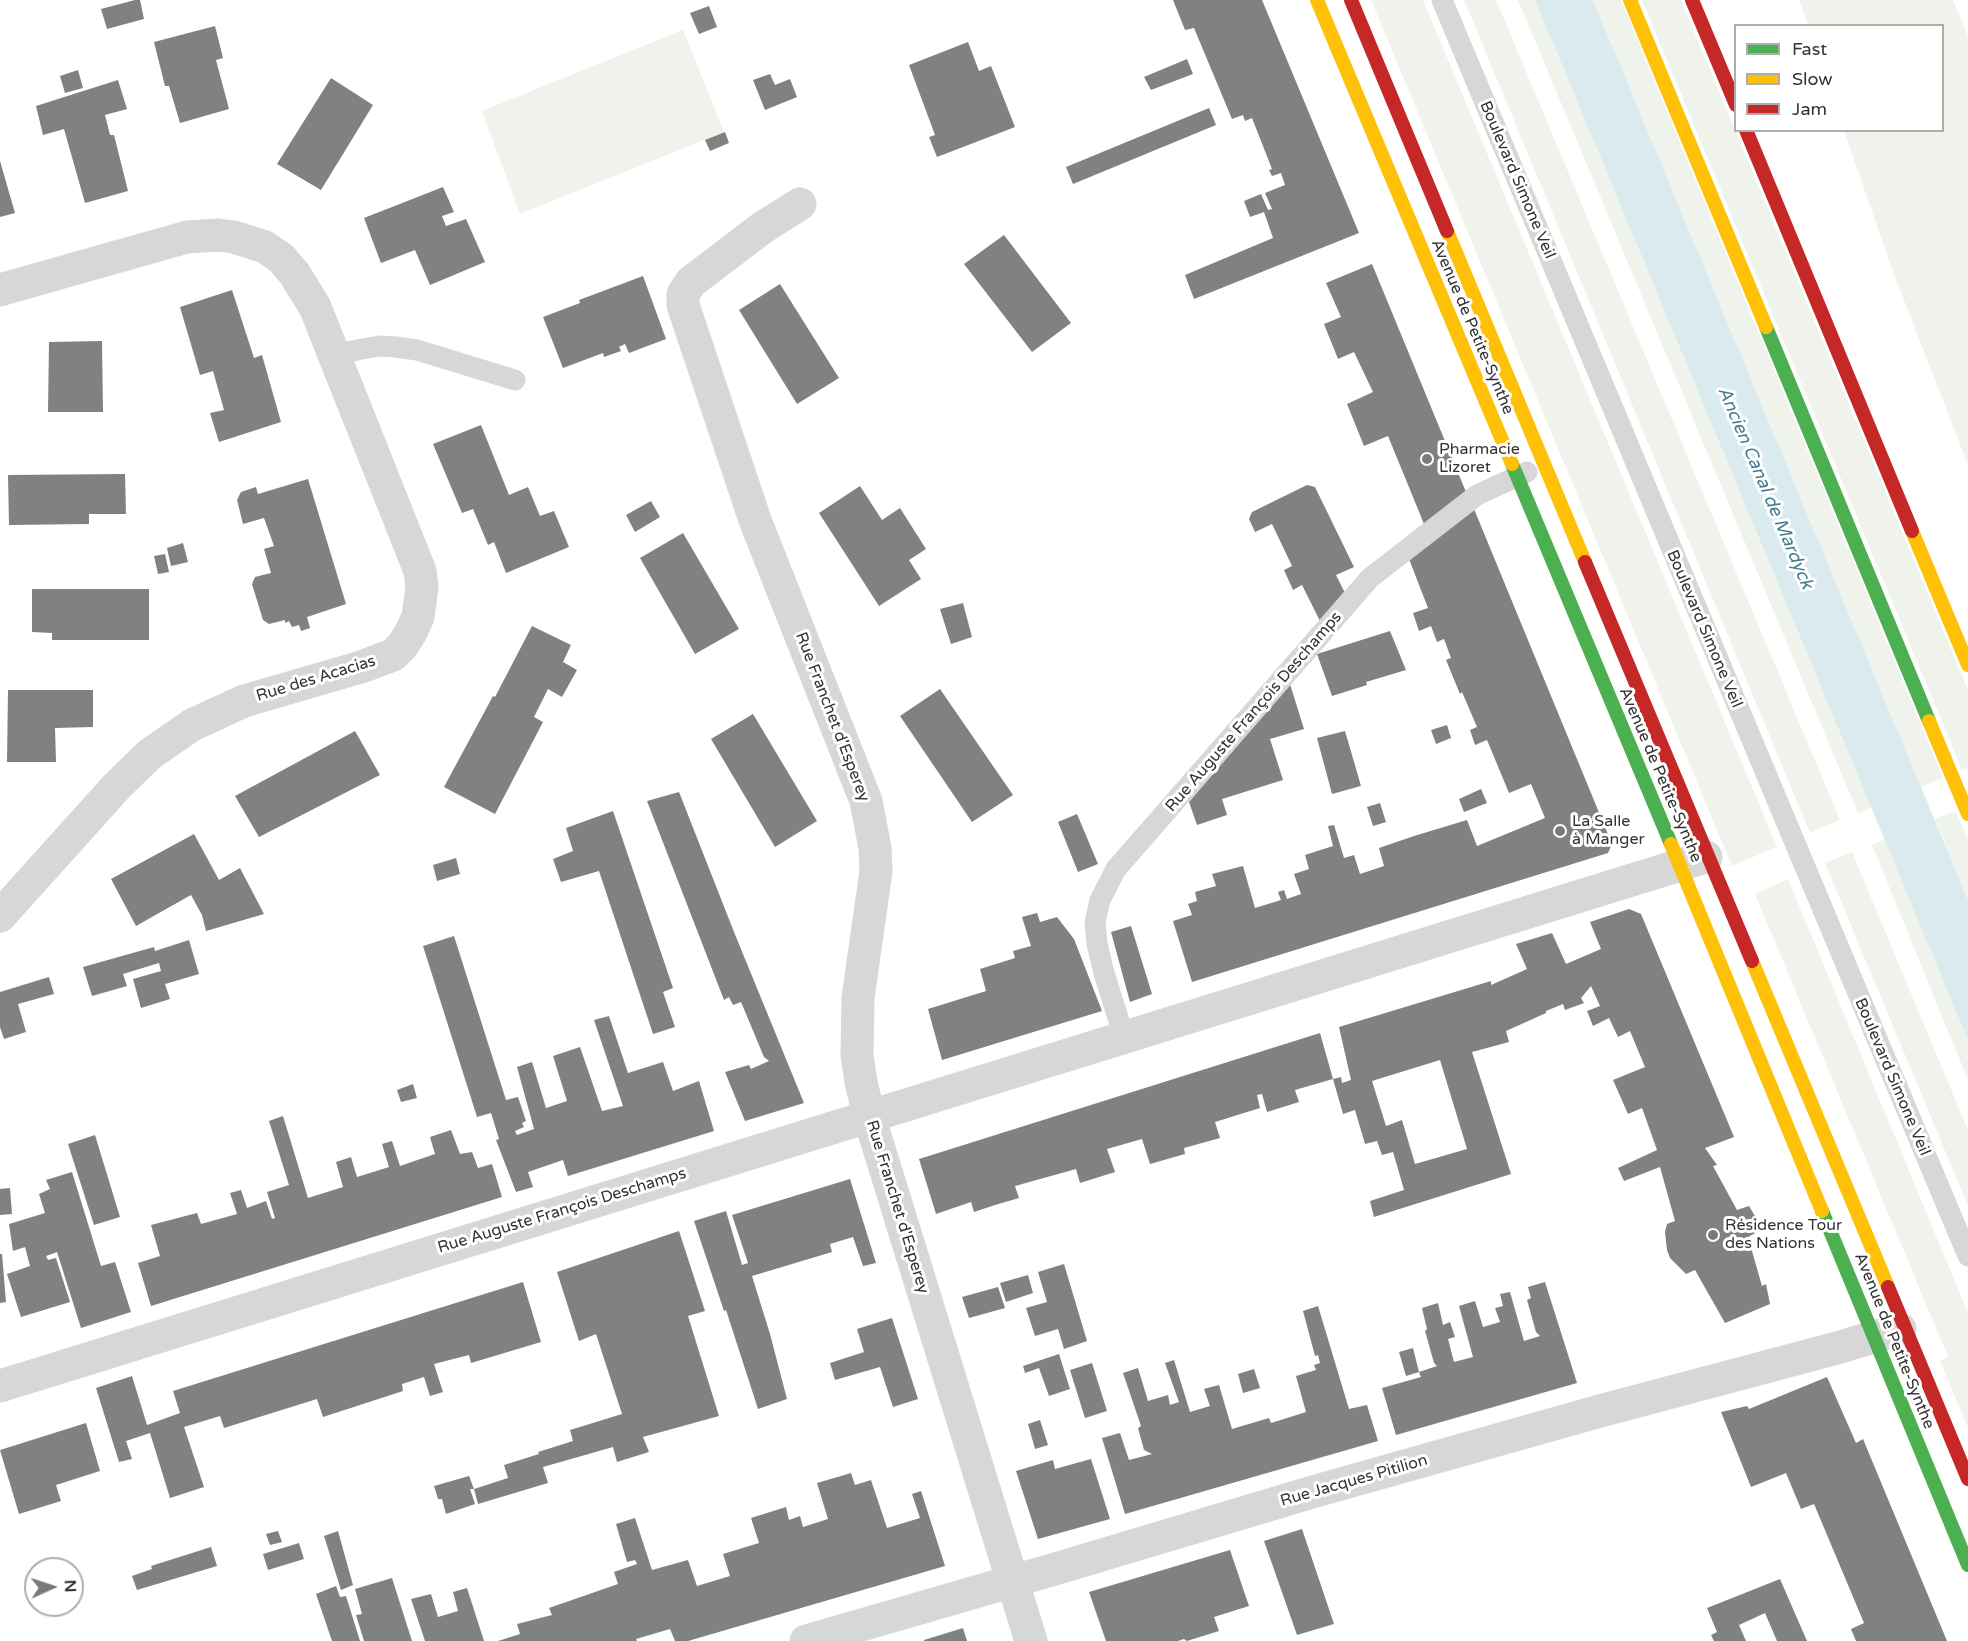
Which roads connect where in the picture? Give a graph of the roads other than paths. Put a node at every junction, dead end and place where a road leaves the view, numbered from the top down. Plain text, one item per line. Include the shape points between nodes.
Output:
1 (1317, 0) edge
2 (1351, 0) edge
3 (1442, 0) edge
4 (1630, 0) edge
5 (1692, 0) edge
6 (1734, 100) edge
7 (1747, 132) edge
8 (800, 204) dead end
9 (0, 290) edge
10 (334, 355) junction
11 (515, 380) dead end
12 (1544, 466) junction
13 (1516, 476) junction
14 (1968, 665) edge
15 (1968, 814) edge
16 (1695, 861) junction
17 (0, 916) edge
18 (1124, 1037) junction
19 (869, 1116) junction
20 (1968, 1256) edge
21 (1905, 1327) junction
22 (1874, 1336) junction
23 (0, 1386) edge
24 (1968, 1479) edge
25 (1968, 1565) edge
26 (1012, 1581) junction
27 (806, 1641) edge
28 (1031, 1641) edge

1 - 13 main road, Avenue de Petite-Synthe
2 - 12 main road, Avenue de Petite-Synthe
3 - 20 lane, Boulevard Simone Veil
4 - 15 main road
5 - 6 main road
7 - 14 main road
8 - 19 street, Rue Franchet d'Esperey via 691,282 683,294 683,305 748,500 858,778 871,824 876,871 857,1029 857,1055
9 - 10 street, Rue des Acacias via 187,237 234,237 265,247 294,273 315,307
10 - 11 lane via 380,346 396,347
10 - 17 street, Rue des Acacias via 420,571 422,600 411,632 393,655 244,701 169,740 137,766
12 - 13 lane, Rue Auguste François Deschamps
12 - 16 main road, Avenue de Petite-Synthe
13 - 16 main road, Avenue de Petite-Synthe
13 - 18 lane, Rue Auguste François Deschamps via 1477,495 1370,578 1116,869 1100,900 1095,922 1104,973
16 - 18 street, Rue Auguste François Deschamps
16 - 21 main road, Avenue de Petite-Synthe
16 - 22 main road, Avenue de Petite-Synthe
18 - 19 street, Rue Auguste François Deschamps
19 - 23 street, Rue Auguste François Deschamps
19 - 26 street, Rue Franchet d'Esperey
21 - 22 street, Rue Jacques Pitilion
21 - 24 main road, Avenue de Petite-Synthe
22 - 25 main road, Avenue de Petite-Synthe
22 - 26 street, Rue Jacques Pitilion via 1384,1472
26 - 27 street, Rue Jacques Pitilion
26 - 28 street, Rue Franchet d'Esperey

